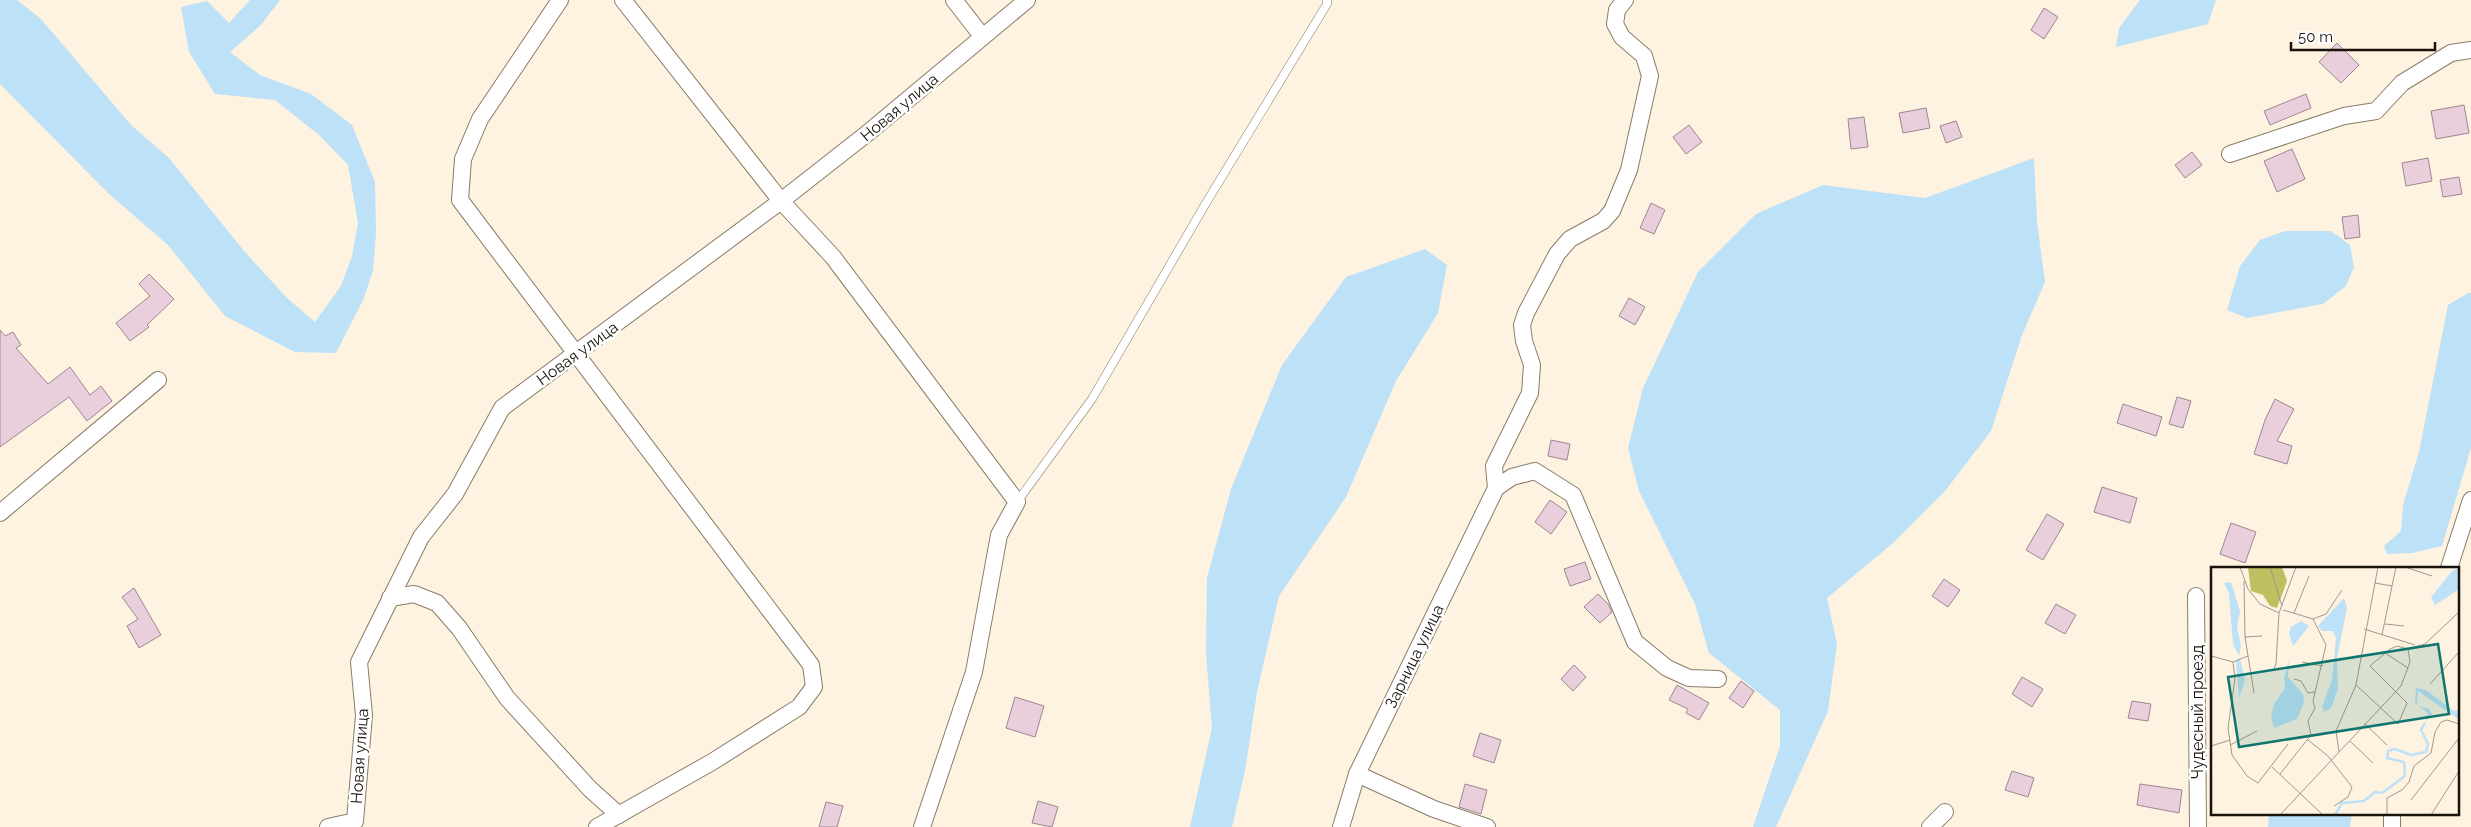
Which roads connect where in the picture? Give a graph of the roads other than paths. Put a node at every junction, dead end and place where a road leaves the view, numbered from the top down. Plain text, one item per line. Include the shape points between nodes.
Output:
1 (560, 0) edge
2 (623, 0) edge
3 (954, 0) edge
4 (1027, 0) edge
5 (1327, 0) edge
6 (1625, 0) edge
7 (982, 36) junction
8 (2471, 50) edge
9 (2230, 154) dead end
10 (781, 201) junction
11 (577, 353) junction
12 (158, 380) dead end
13 (1496, 488) junction
14 (2471, 500) edge
15 (1017, 502) junction
16 (0, 513) edge
17 (2449, 567) edge
18 (2196, 596) dead end
19 (390, 598) junction
20 (1718, 679) dead end
21 (1357, 774) junction
22 (1945, 812) dead end
23 (2392, 814) edge
24 (619, 815) junction
25 (358, 824) edge
26 (328, 827) edge
27 (597, 827) edge
28 (922, 827) edge
29 (1341, 827) edge
30 (1487, 827) edge
31 (1930, 827) edge
32 (2198, 827) edge
33 (2392, 827) edge

1 - 11 street via 480,120 463,159 460,200
2 - 10 street
3 - 7 street
4 - 7 street, Новая улица
5 - 15 lane via 1092,399
6 - 13 street via 1617,10 1615,24 1622,37 1644,56 1650,76 1629,170 1612,211 1604,221 1570,239 1558,254 1526,313 1522,325 1532,366 1530,393 1494,466
7 - 10 street, Новая улица via 869,132
8 - 9 street via 2451,53 2402,83 2376,110 2344,116
10 - 11 street, Новая улица
10 - 15 street via 833,257
11 - 19 street, Новая улица via 502,408 455,494 421,537
11 - 24 street via 811,665 814,687 799,707
12 - 16 street
13 - 20 street via 1512,477 1535,471 1573,495 1635,642 1667,668 1689,678
13 - 21 street, Зарница улица
14 - 17 street
15 - 28 street via 999,535 974,672
18 - 32 street, Чудесный проезд
19 - 24 street via 414,594 437,603 459,628 507,698 590,789
19 - 25 street, Новая улица via 359,662 364,715
21 - 29 street, Зарница улица
21 - 30 street via 1434,809
22 - 31 street
23 - 33 street
24 - 27 street
25 - 26 street, Новая улица

